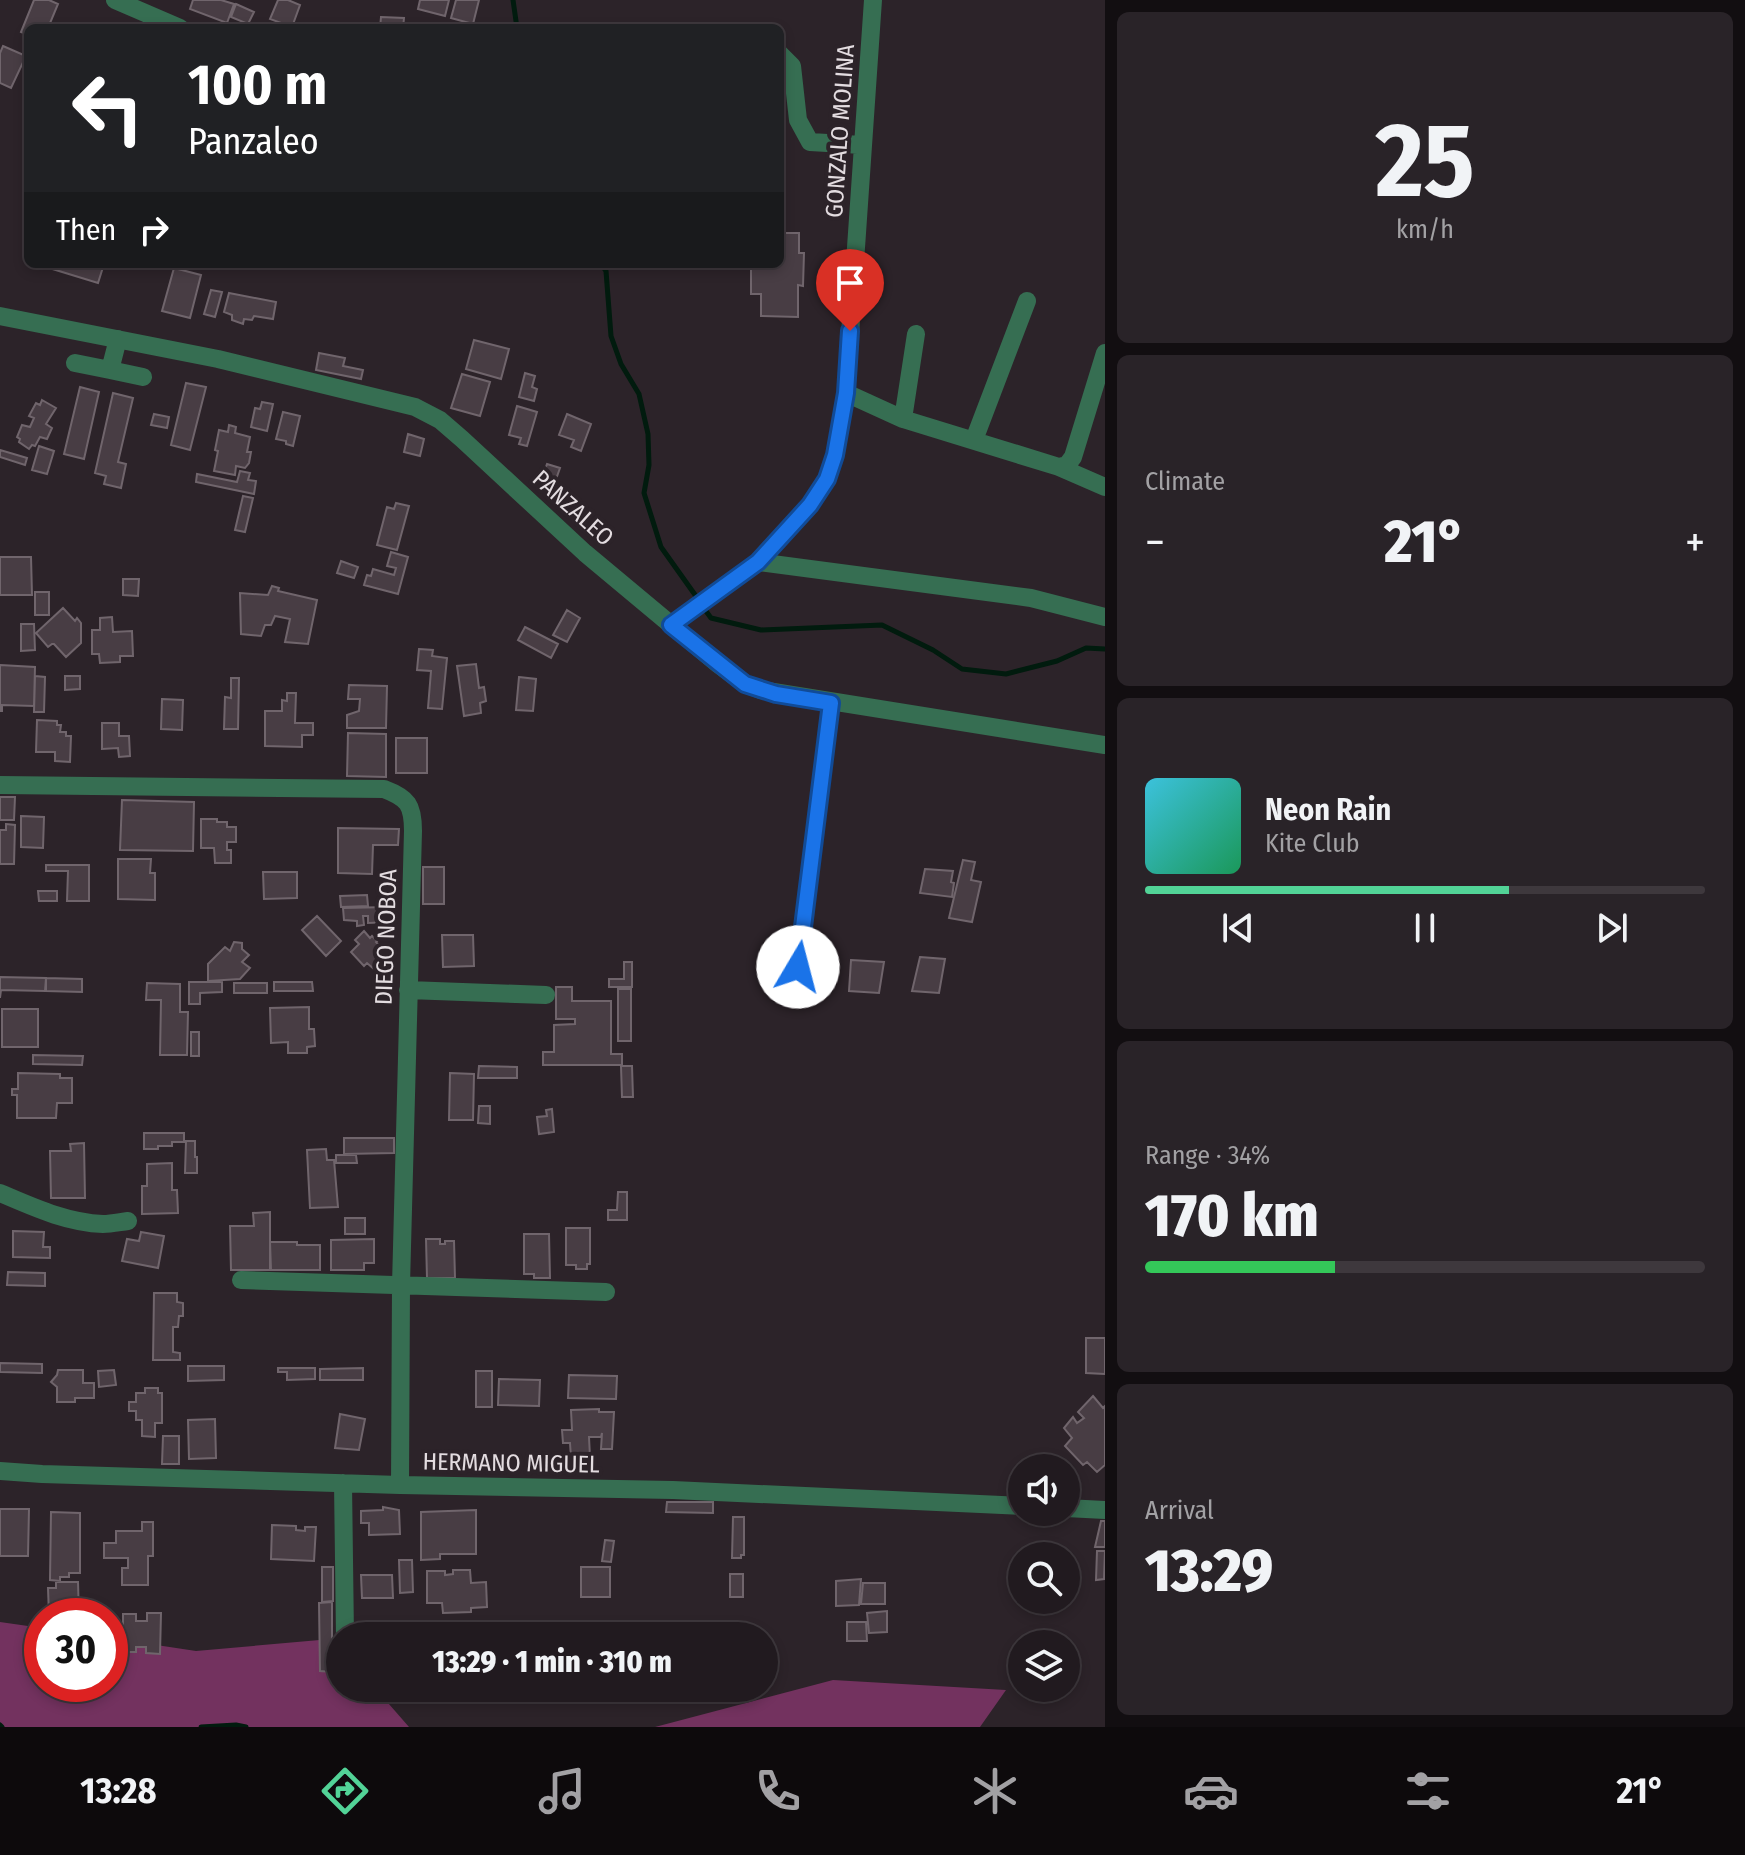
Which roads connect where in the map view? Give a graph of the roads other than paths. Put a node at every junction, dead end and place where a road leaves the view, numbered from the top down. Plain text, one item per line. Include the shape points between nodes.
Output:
1 (115, 0) edge
2 (873, 0) edge
3 (171, 24) edge
4 (784, 58) edge
5 (862, 145) junction
6 (1027, 301) dead end
7 (0, 316) edge
8 (916, 334) dead end
9 (118, 339) junction
10 (1105, 353) edge
11 (75, 363) dead end
12 (110, 370) junction
13 (143, 377) dead end
14 (846, 393) junction
15 (903, 419) junction
16 (974, 440) junction
17 (1059, 467) junction
18 (1105, 487) edge
19 (758, 562) junction
20 (1105, 617) edge
21 (671, 625) junction
22 (831, 703) junction
23 (1105, 745) edge
24 (0, 785) edge
25 (798, 967) dead end
26 (408, 990) junction
27 (546, 995) dead end
28 (0, 1193) edge
29 (128, 1221) dead end
30 (241, 1280) dead end
31 (401, 1285) junction
32 (606, 1292) dead end
33 (0, 1471) edge
34 (343, 1483) junction
35 (400, 1485) junction
36 (1008, 1505) edge
37 (1080, 1509) edge
38 (1105, 1510) edge
39 (345, 1622) edge

1 - 3 street
2 - 5 street, GONZALO MOLINA
4 - 5 street via 792,66 798,120 810,142
5 - 14 street, GONZALO MOLINA
6 - 16 street
7 - 9 street, PANZALEO
8 - 15 street
9 - 12 street
9 - 21 street, PANZALEO via 415,407 440,420
10 - 17 street via 1073,457
11 - 12 street
12 - 13 street
14 - 15 street
14 - 19 street, GONZALO MOLINA via 827,479
15 - 16 street
16 - 17 street
17 - 18 street
19 - 20 street via 1031,598
19 - 21 street, GONZALO MOLINA
21 - 22 street, PANZALEO via 745,684
22 - 23 street, PANZALEO
22 - 25 street
24 - 26 street, DIEGO NOBOA via 384,789 399,795 413,816
26 - 27 street
26 - 31 street, DIEGO NOBOA
28 - 29 street via 71,1219
30 - 31 street
31 - 32 street
31 - 35 street, DIEGO NOBOA
33 - 34 street, HERMANO MIGUEL
34 - 35 street, HERMANO MIGUEL
34 - 39 street
35 - 36 street, HERMANO MIGUEL via 673,1490
37 - 38 street

